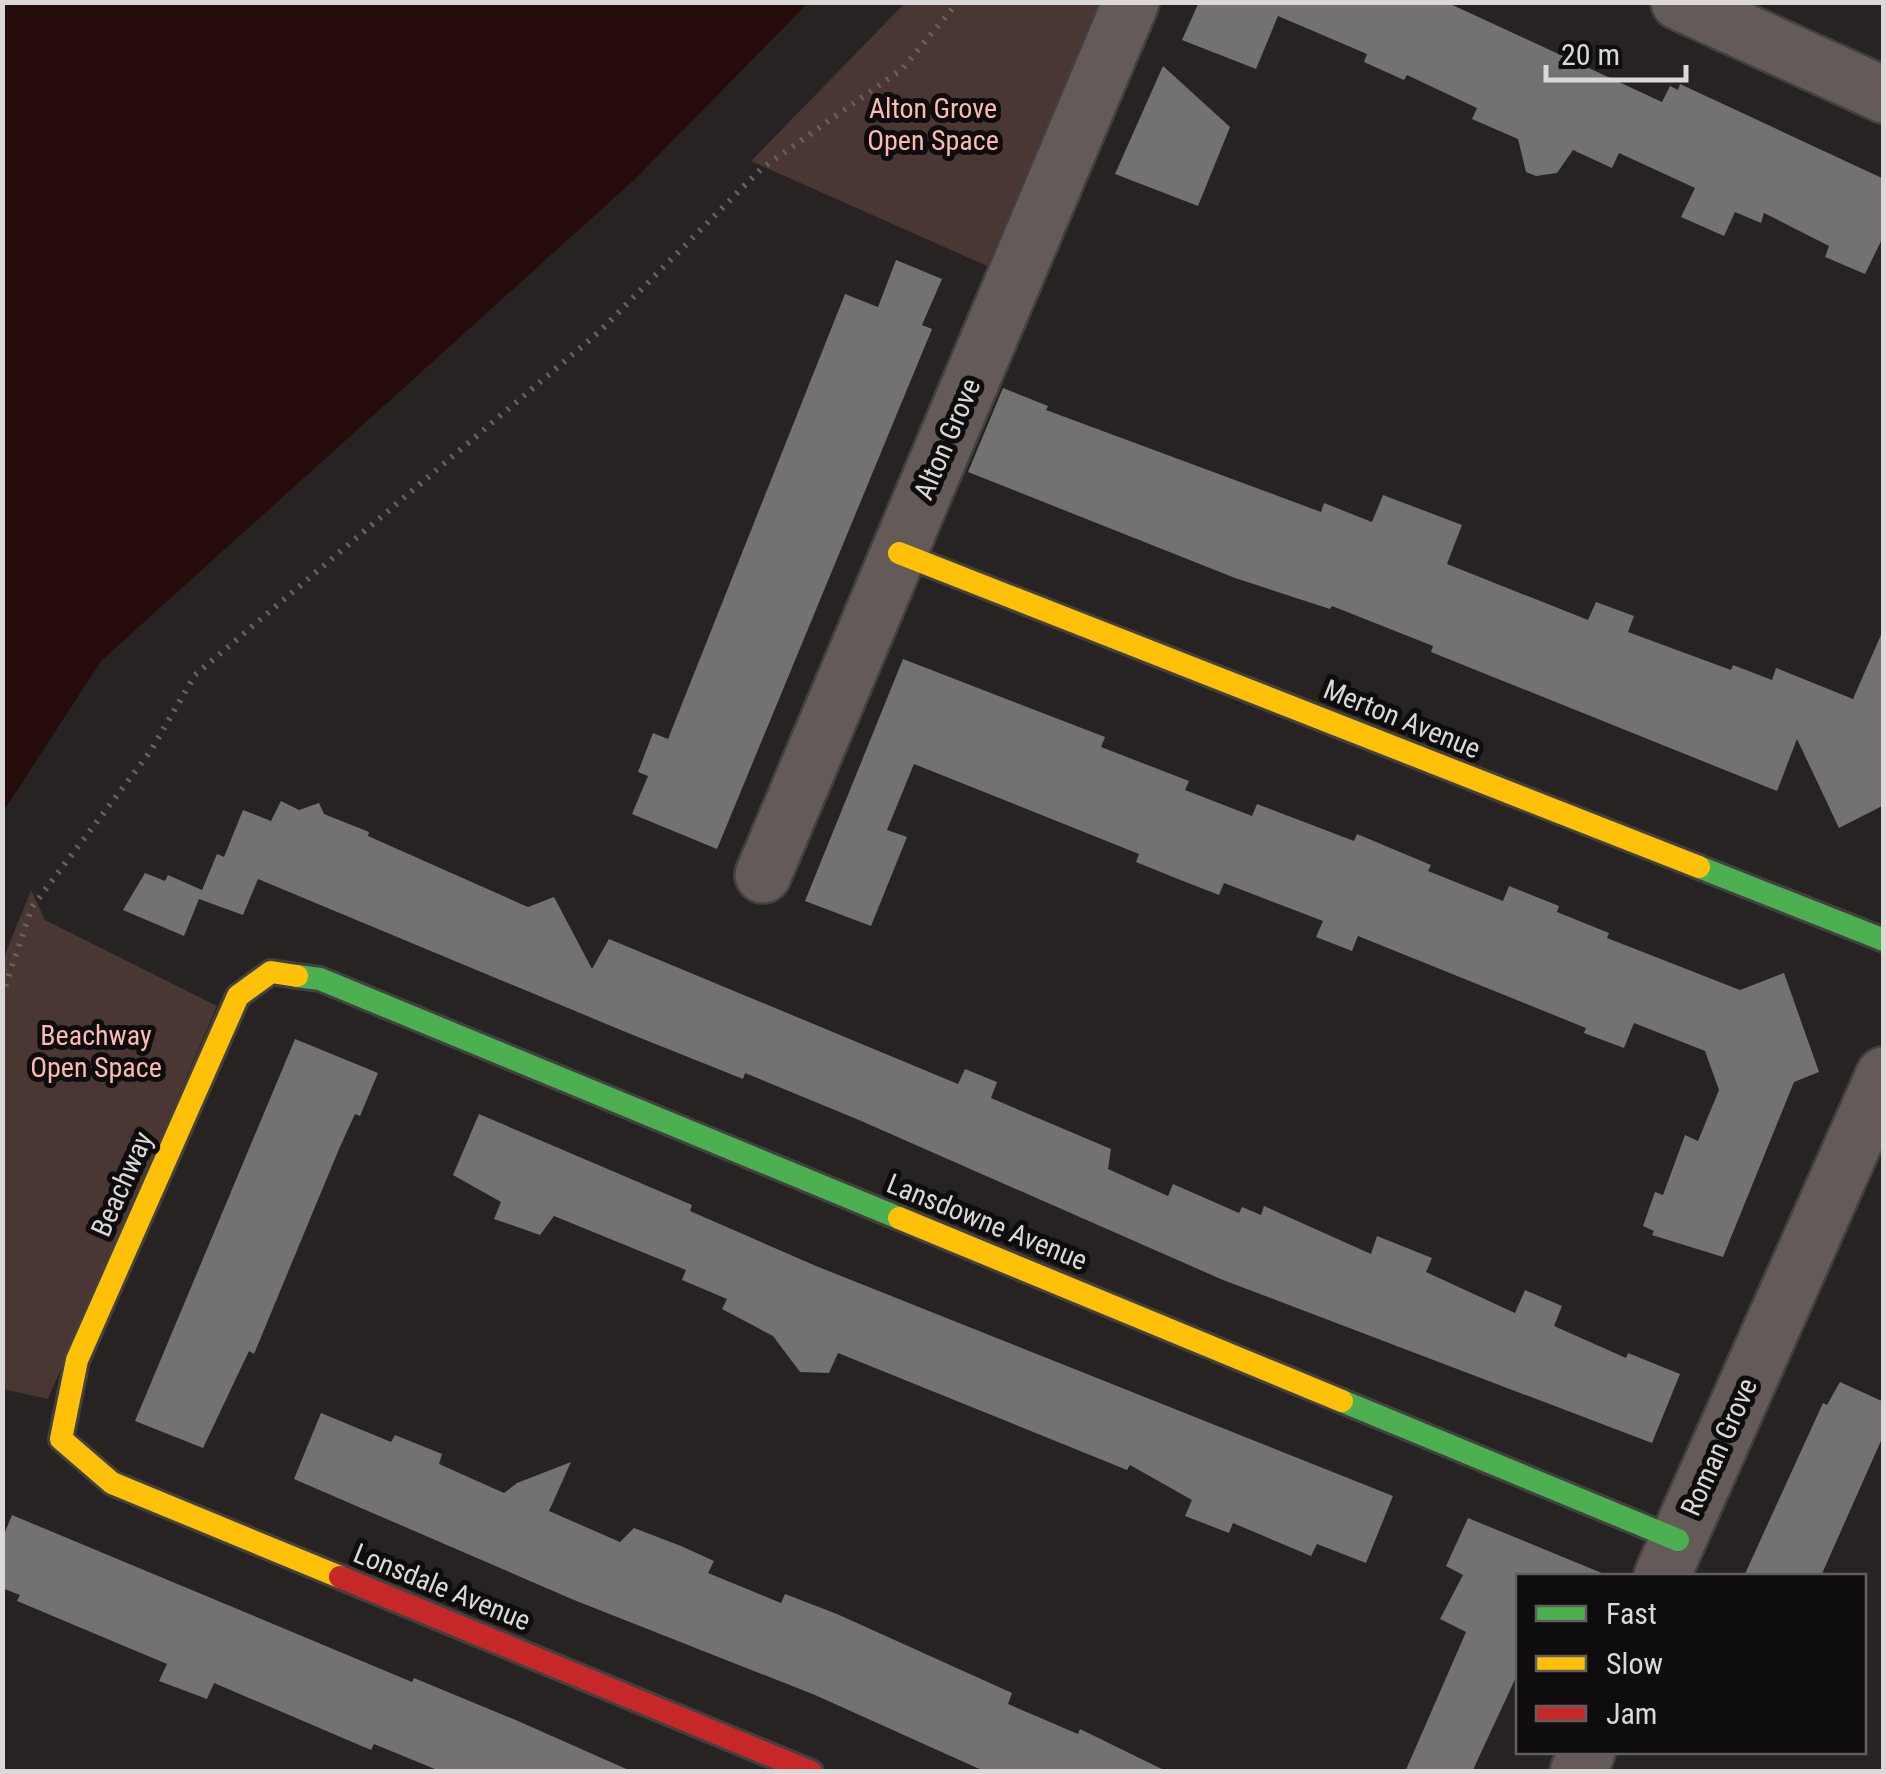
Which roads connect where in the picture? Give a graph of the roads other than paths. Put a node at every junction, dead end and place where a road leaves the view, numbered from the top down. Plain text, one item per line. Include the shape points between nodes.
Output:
1 (1132, 2) edge
2 (1680, 2) edge
3 (1884, 95) edge
4 (899, 552) junction
5 (763, 875) dead end
6 (1884, 940) edge
7 (271, 972) joint
8 (1884, 1075) edge
9 (61, 1439) joint
10 (1670, 1558) edge
11 (811, 1772) edge

1 - 4 street, Alton Grove
2 - 3 street
4 - 5 street, Alton Grove
4 - 6 street, Merton Avenue
7 - 9 street, Beachway via 238,996 77,1360
7 - 10 street, Lansdowne Avenue via 320,979
8 - 10 street, Roman Grove
9 - 11 street, Lonsdale Avenue via 112,1483

